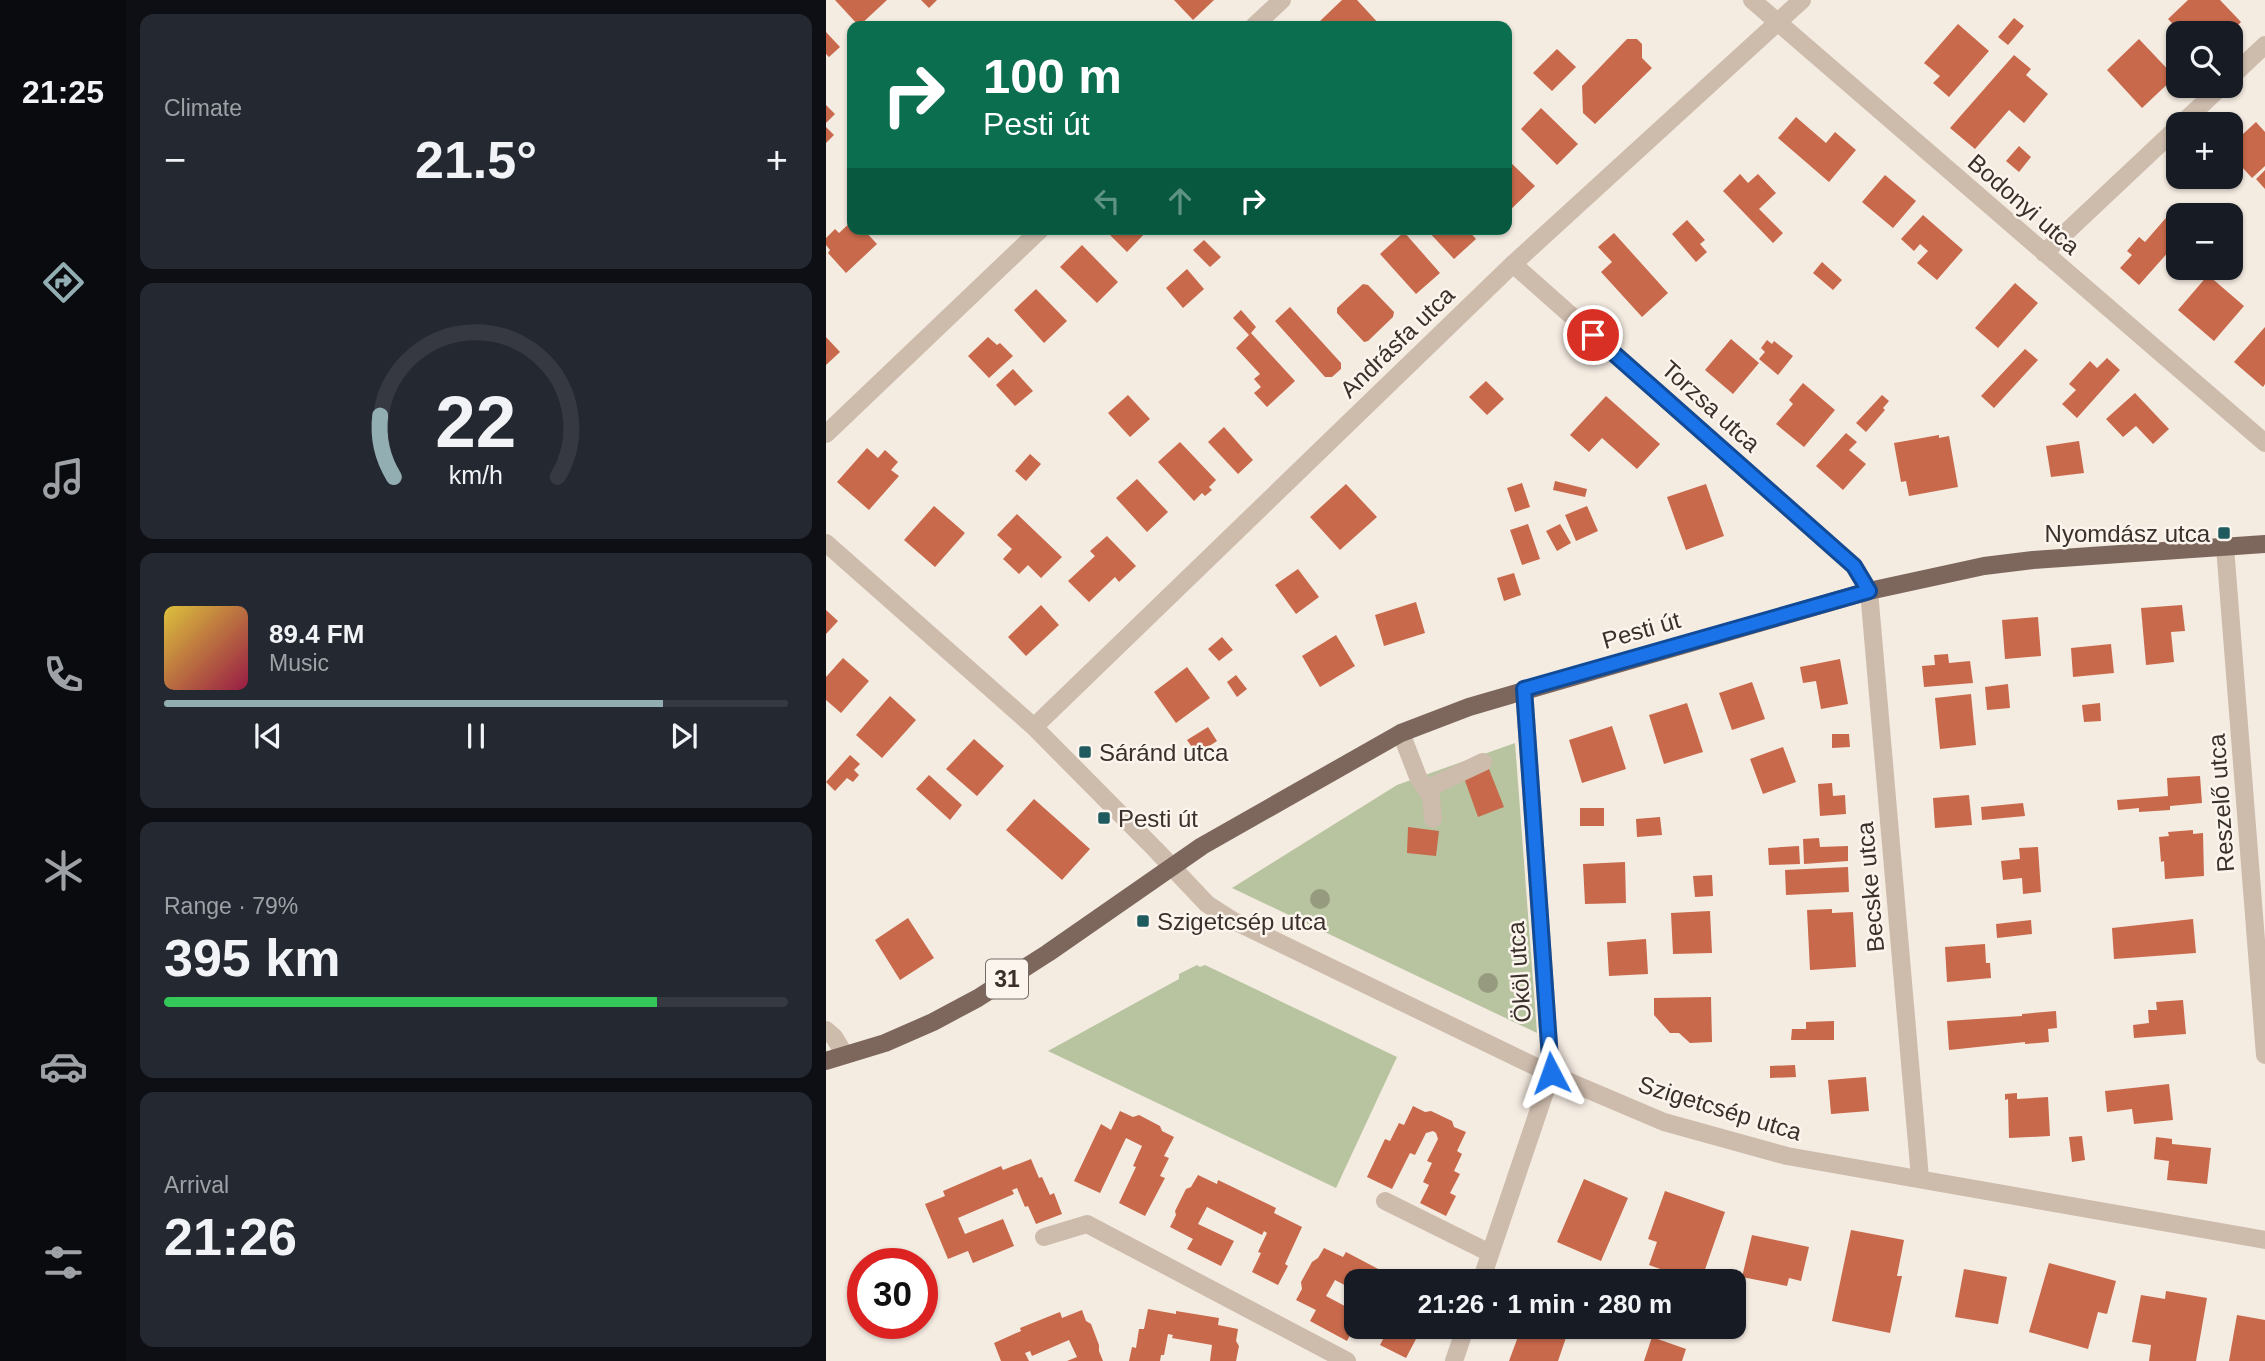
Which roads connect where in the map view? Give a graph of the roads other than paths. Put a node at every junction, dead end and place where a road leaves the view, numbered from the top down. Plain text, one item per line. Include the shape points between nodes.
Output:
1 (1282, 0) edge
2 (1752, 0) edge
3 (1802, 0) edge
4 (1259, 21) edge
5 (1778, 23) junction
6 (2265, 45) edge
7 (2243, 66) edge
8 (2209, 98) edge
9 (2194, 112) edge
10 (2166, 138) edge
11 (1035, 235) edge
12 (2044, 253) junction
13 (1513, 264) junction
14 (826, 434) edge
15 (2265, 443) edge
16 (826, 543) edge
17 (2265, 544) edge
18 (2225, 547) junction
19 (1869, 591) junction
20 (1524, 689) junction
21 (1034, 727) junction
22 (1401, 733) junction
23 (1483, 762) dead end
24 (1426, 789) junction
25 (1433, 819) dead end
26 (1172, 868) junction
27 (826, 1030) edge
28 (845, 1055) junction
29 (2265, 1055) edge
30 (826, 1061) edge
31 (1551, 1073) junction
32 (1920, 1178) junction
33 (1385, 1201) dead end
34 (1044, 1237) dead end
35 (2265, 1240) edge
36 (1490, 1253) junction
37 (1485, 1269) edge
38 (1462, 1339) edge
39 (1347, 1361) edge
40 (1454, 1361) edge

1 - 4 street
2 - 5 street, Bodonyi utca
3 - 5 street, Andrásfa utca
5 - 12 street, Bodonyi utca
5 - 13 street, Andrásfa utca
6 - 7 street
8 - 9 street
10 - 12 street
11 - 14 street
12 - 15 street, Bodonyi utca
13 - 19 street, Torzsa utca via 1854,566
13 - 21 street, Andrásfa utca
16 - 21 street
17 - 18 main road, Pesti út / 31
18 - 19 main road, Pesti út / 31 via 1984,566
18 - 29 street, Reszelő utca
19 - 20 main road, Pesti út / 31
19 - 32 street, Becske utca
20 - 22 main road, Pesti út / 31
20 - 31 street, Ököl utca
21 - 26 street
22 - 24 street
22 - 26 main road, Pesti út / 31 via 1202,846
23 - 24 street
24 - 25 street via 1432,797
26 - 28 main road, Pesti út / 31 via 978,998 885,1043
26 - 31 street, Szigetcsép utca via 1206,904 1232,920
27 - 28 street
28 - 30 main road, Pesti út / 31
31 - 32 street, Szigetcsép utca via 1664,1122 1787,1156
31 - 36 street, Ököl utca
32 - 35 street, Szigetcsép utca
33 - 36 street
34 - 39 street via 1087,1224
36 - 37 street, Ököl utca
38 - 40 street

